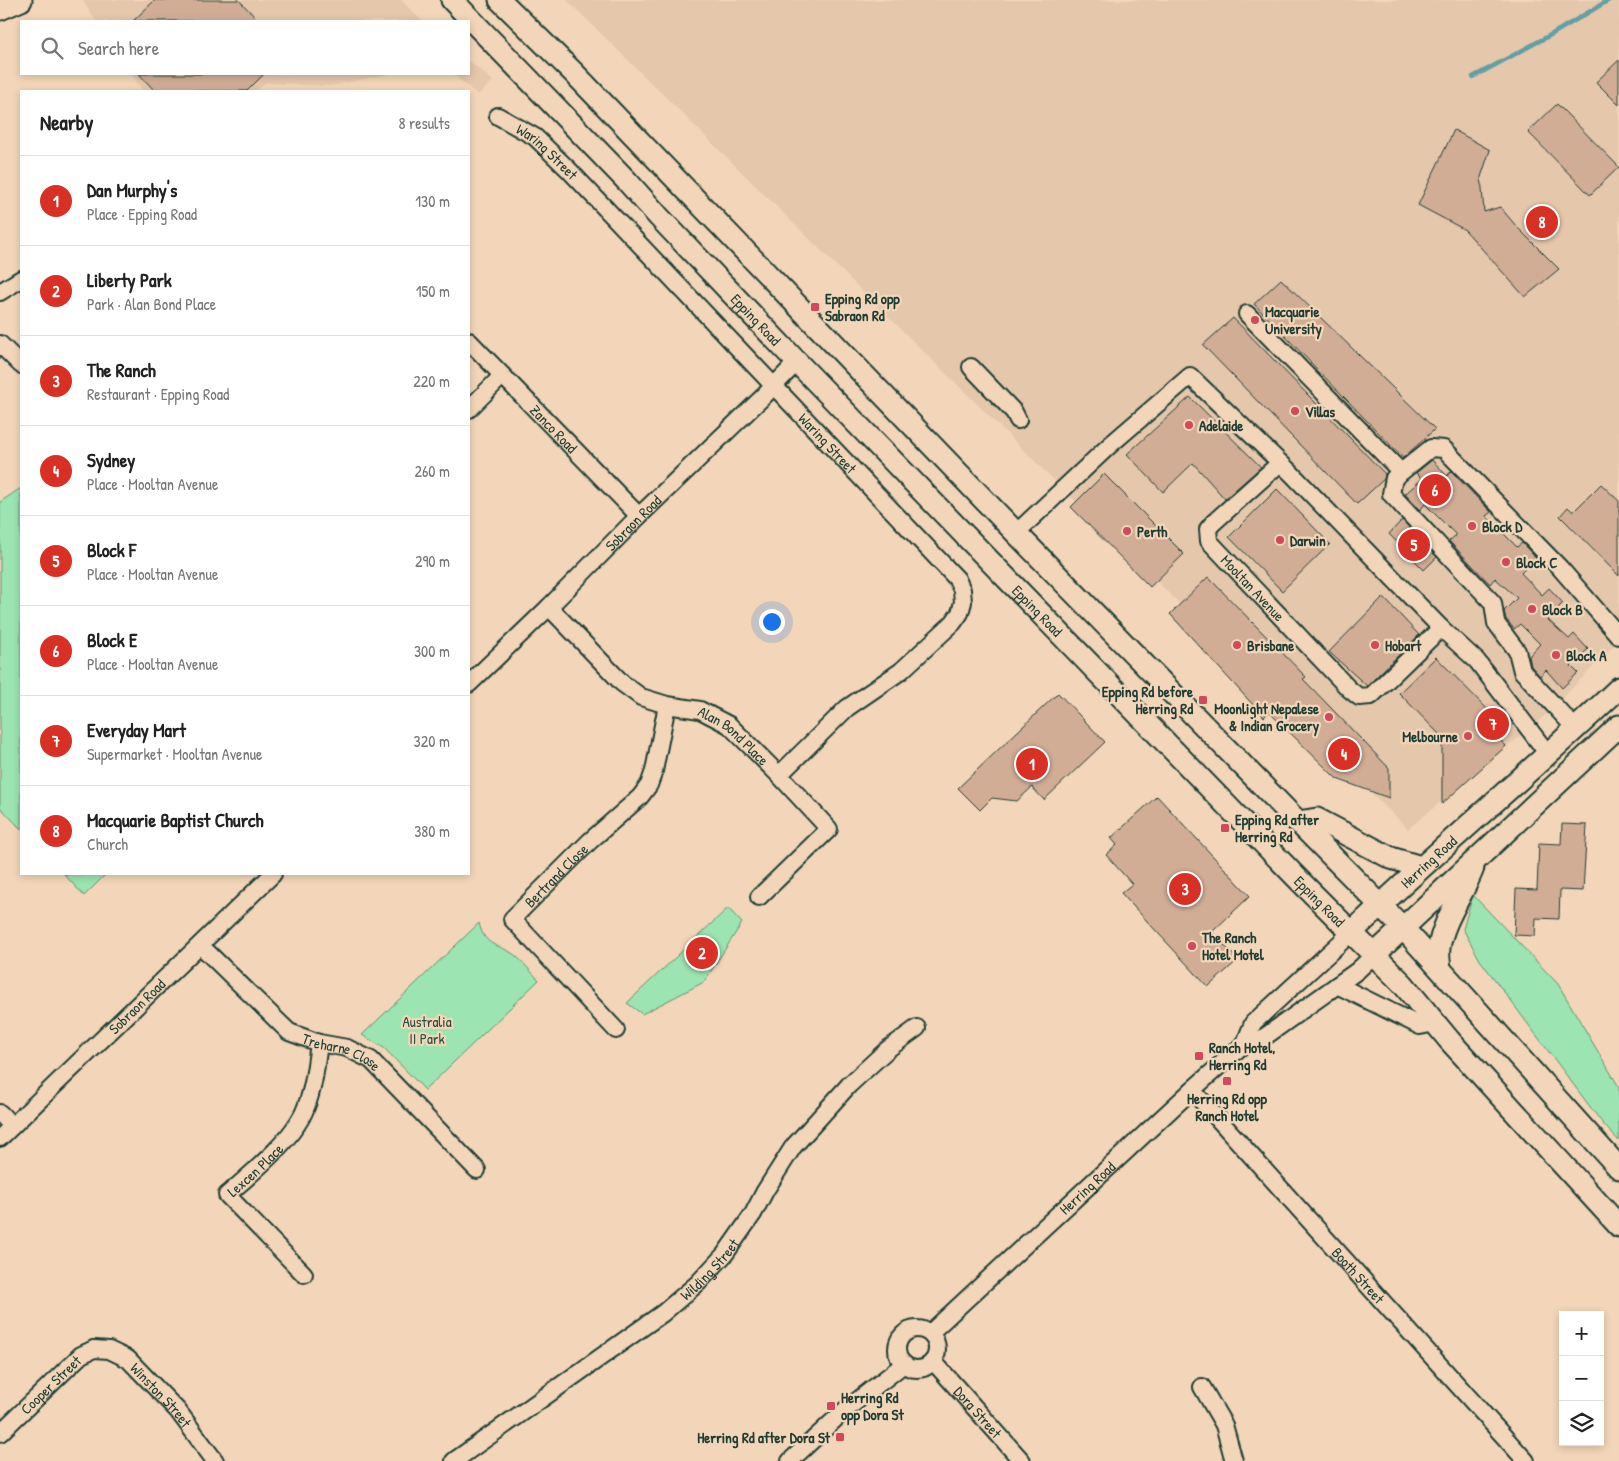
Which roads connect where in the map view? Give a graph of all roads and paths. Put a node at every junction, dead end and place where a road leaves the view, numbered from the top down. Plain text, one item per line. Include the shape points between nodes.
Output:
1 (21, 0) edge
2 (452, 0) edge
3 (500, 0) edge
4 (0, 9) edge
5 (498, 116) dead end
6 (20, 280) edge
7 (0, 292) edge
8 (1247, 314) dead end
9 (470, 342) edge
10 (0, 344) edge
11 (797, 362) junction
12 (20, 364) edge
13 (971, 368) dead end
14 (502, 376) junction
15 (773, 386) junction
16 (470, 408) edge
17 (1018, 420) dead end
18 (1280, 463) junction
19 (1400, 471) junction
20 (639, 516) junction
21 (1016, 533) junction
22 (549, 607) junction
23 (1441, 628) junction
24 (1619, 636) edge
25 (470, 683) edge
26 (1619, 688) edge
27 (667, 705) junction
28 (1619, 726) edge
29 (1576, 729) junction
30 (1548, 754) junction
31 (779, 775) junction
32 (1298, 822) junction
33 (1476, 861) junction
34 (1421, 867) junction
35 (272, 875) edge
36 (759, 897) dead end
37 (1381, 905) junction
38 (1403, 928) junction
39 (1352, 932) junction
40 (200, 945) junction
41 (1374, 956) junction
42 (1440, 968) junction
43 (1337, 985) junction
44 (1435, 1023) junction
45 (917, 1028) dead end
46 (616, 1030) dead end
47 (319, 1043) junction
48 (1245, 1043) junction
49 (1192, 1090) junction
50 (0, 1113) edge
51 (12, 1126) junction
52 (0, 1138) edge
53 (1619, 1168) edge
54 (476, 1170) dead end
55 (1619, 1226) edge
56 (304, 1274) dead end
57 (930, 1333) junction
58 (93, 1343) joint
59 (933, 1361) junction
60 (904, 1364) junction
61 (1202, 1387) dead end
62 (0, 1433) edge
63 (1518, 1458) edge
64 (214, 1461) edge
65 (454, 1461) edge
66 (790, 1461) edge
67 (1022, 1461) edge
68 (1234, 1461) edge

1 - 4 main road
2 - 11 main road, Epping Road
3 - 21 main road
5 - 15 street, Waring Street via 535,137 569,170
6 - 7 street
8 - 19 street
9 - 14 street, Zanco Road
10 - 12 street
11 - 15 street, Sobraon Road
11 - 39 main road, Epping Road
13 - 17 street
14 - 16 street
14 - 20 street, Zanco Road
15 - 20 street, Sobraon Road
15 - 31 street, Waring Street via 957,580 963,602 953,623 901,671 847,708
18 - 21 street via 1190,376
18 - 23 street
18 - 23 street, Mooltan Avenue via 1212,524 1208,529 1208,541 1349,689 1359,697 1371,696
19 - 24 street via 1431,448 1444,449 1560,568
19 - 29 street via 1394,478 1391,494 1493,603 1496,623 1518,651 1522,671
20 - 22 street, Sobraon Road
21 - 32 main road
22 - 25 street, Sobraon Road
22 - 27 street, Alan Bond Place via 622,684 640,697
23 - 30 street via 1477,661
26 - 29 main road, Herring Road
27 - 31 street, Alan Bond Place via 700,710 728,725
27 - 46 street, Bertrand Close via 649,785 512,919
28 - 33 main road, Herring Road
29 - 30 main road, Herring Road
30 - 34 main road, Herring Road
31 - 36 street, Alan Bond Place via 829,829
32 - 34 main road via 1316,819 1391,858
32 - 37 main road
33 - 38 main road, Herring Road
33 - 42 main road via 1444,930 1438,950
34 - 37 main road, Herring Road
35 - 40 street, Sobraon Road
37 - 38 main road
37 - 39 main road, Herring Road
38 - 41 main road, Herring Road
38 - 42 main road
39 - 41 main road, Epping Road
39 - 48 street, Herring Road via 1253,1023
40 - 47 street, Treharne Close via 289,1032
40 - 51 street, Sobraon Road
41 - 43 street, Herring Road
41 - 44 main road, Epping Road via 1403,984
42 - 53 main road
43 - 44 street via 1420,1026
43 - 48 street, Herring Road via 1263,1038
44 - 55 main road, Epping Road
45 - 65 street, Wilding Street via 888,1049 850,1085 793,1147 725,1254 698,1283 663,1313
47 - 54 street, Treharne Close via 347,1048 371,1060
47 - 56 street, Lexcen Place via 306,1108 294,1130 227,1195
48 - 49 street, Herring Road
49 - 57 street, Herring Road
49 - 63 street, Booth Street
50 - 51 street
51 - 52 street, Sobraon Road
57 - 59 street via 938,1350
57 - 60 street via 910,1330 900,1338 897,1352
58 - 62 street, Cooper Street
58 - 64 street, Winston Street via 128,1359 178,1411
59 - 60 street via 922,1368
59 - 67 street, Dora Street
60 - 66 street via 844,1411
61 - 68 street via 1224,1425

